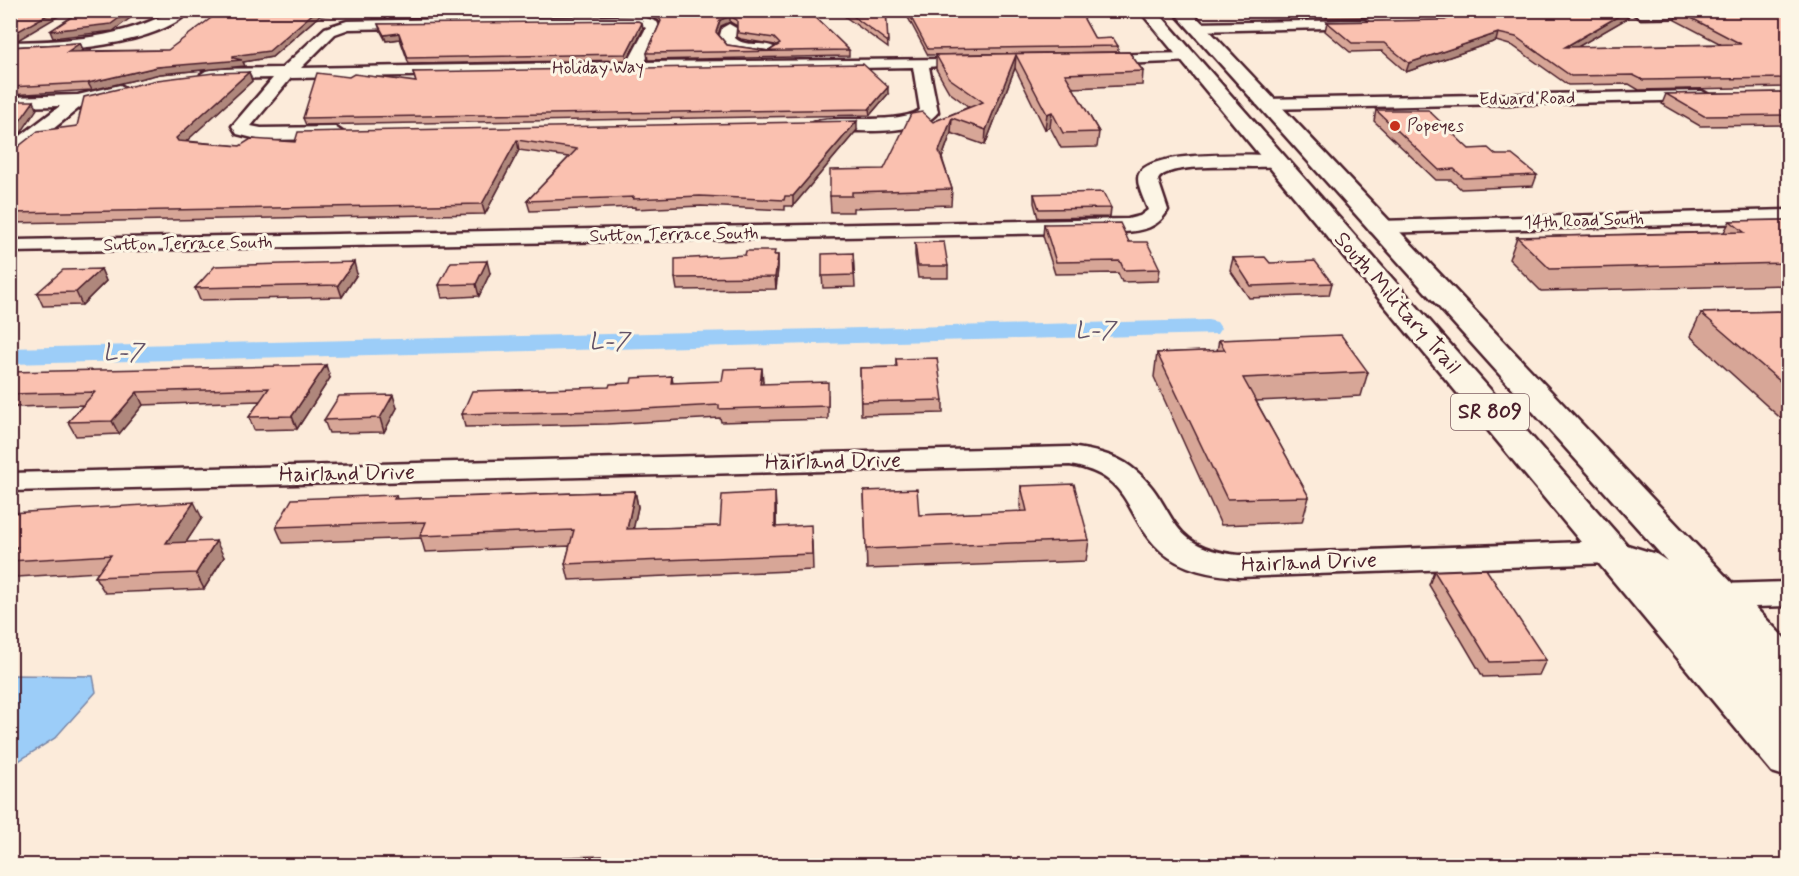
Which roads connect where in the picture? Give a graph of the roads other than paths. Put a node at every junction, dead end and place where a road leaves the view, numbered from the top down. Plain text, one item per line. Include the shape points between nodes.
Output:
1 (184, 10) edge
2 (1147, 10) edge
3 (1788, 12) edge
4 (1641, 14) dead end
5 (1176, 23) edge
6 (1377, 23) edge
7 (729, 28) edge
8 (49, 31) edge
9 (16, 47) edge
10 (848, 48) edge
11 (1081, 60) edge
12 (1190, 61) junction
13 (920, 62) junction
14 (955, 62) edge
15 (634, 67) junction
16 (287, 72) junction
17 (189, 76) edge
18 (138, 85) edge
19 (1723, 95) edge
20 (78, 100) junction
21 (10, 102) edge
22 (1265, 104) junction
23 (1229, 105) junction
24 (799, 125) edge
25 (357, 133) edge
26 (10, 154) edge
27 (1276, 161) junction
28 (1329, 173) junction
29 (1788, 216) edge
30 (1329, 224) junction
31 (1379, 227) junction
32 (17, 247) dead end
33 (1495, 351) junction
34 (10, 482) edge
35 (1609, 552) junction
36 (1788, 594) edge
37 (1722, 596) junction
38 (1788, 668) edge
39 (1788, 706) edge
40 (1788, 759) edge

1 - 9 street via 151,28 117,38 74,45
2 - 5 main road, South Military Trail / SR 809
3 - 4 street
5 - 6 street
5 - 12 main road, South Military Trail / SR 809
5 - 22 main road, South Military Trail / SR 809
7 - 10 street via 729,42 742,48
8 - 9 street
11 - 12 street
12 - 22 main road via 1236,96
12 - 23 main road, South Military Trail / SR 809
13 - 14 street, Holiday Way
13 - 15 street, Holiday Way
13 - 24 street via 929,112 925,116 895,123
15 - 16 street, Holiday Way
15 - 16 street via 653,28 641,20 416,22 337,28
16 - 17 street, Holiday Way
16 - 25 street via 243,121 243,130 261,134
18 - 20 street
19 - 22 street, Edward Road
20 - 21 street
20 - 26 street
22 - 28 main road, South Military Trail / SR 809
23 - 27 main road, South Military Trail / SR 809
23 - 28 main road via 1256,113 1297,158
27 - 30 main road, South Military Trail / SR 809
27 - 32 street, Sutton Terrace South via 1175,164 1154,169 1148,180 1158,210 1156,216 1123,226
28 - 31 main road, South Military Trail / SR 809
29 - 31 street, 14th Road South
30 - 33 main road via 1358,234 1447,333
30 - 35 main road, South Military Trail / SR 809
31 - 33 main road, South Military Trail / SR 809
33 - 37 main road, South Military Trail / SR 809
34 - 35 street, Hairland Drive via 1070,456 1110,465 1125,475 1174,546 1215,564
35 - 39 main road via 1643,563 1682,591
35 - 40 main road, South Military Trail / SR 809
36 - 37 street
37 - 38 main road, South Military Trail / SR 809

